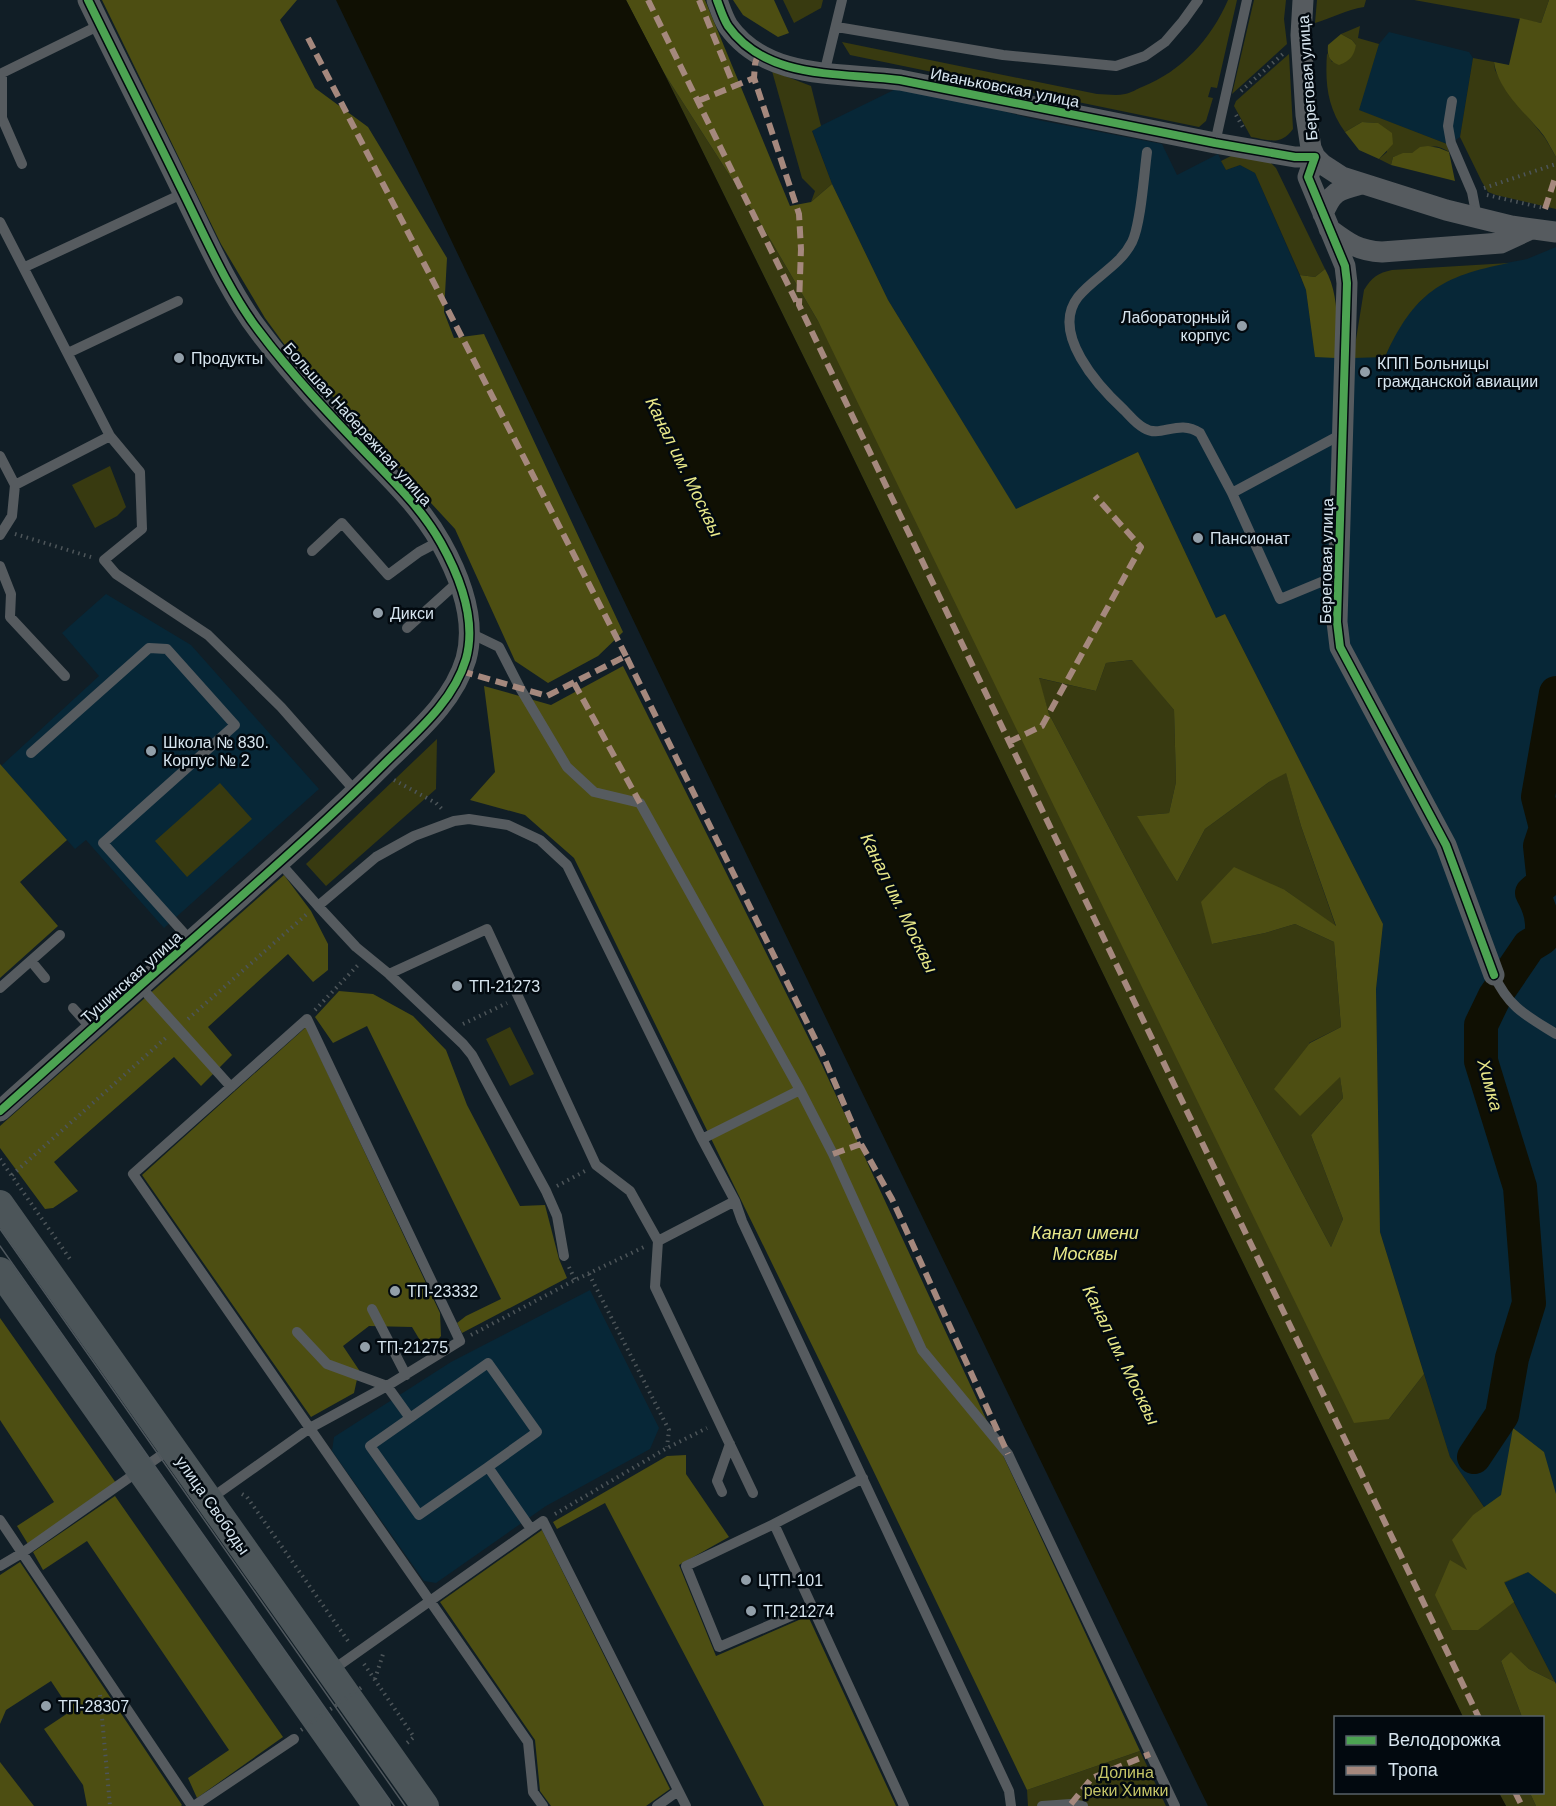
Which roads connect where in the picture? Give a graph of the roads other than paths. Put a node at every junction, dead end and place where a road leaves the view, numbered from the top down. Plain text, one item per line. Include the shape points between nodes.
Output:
1 (88, 0) edge
2 (717, 0) edge
3 (842, 0) edge
4 (1198, 0) edge
5 (1247, 0) edge
6 (1303, 0) edge
7 (100, 25) junction
8 (837, 27) junction
9 (1, 71) edge
10 (824, 74) junction
11 (1452, 101) dead end
12 (1215, 144) junction
13 (1147, 152) dead end
14 (1315, 157) junction
15 (22, 164) dead end
16 (1361, 184) junction
17 (184, 193) junction
18 (1477, 218) junction
19 (0, 222) edge
20 (1326, 222) junction
21 (1531, 229) junction
22 (1556, 232) edge
23 (1382, 252) junction
24 (24, 267) junction
25 (1348, 291) junction
26 (178, 301) dead end
27 (68, 353) junction
28 (1342, 434) junction
29 (110, 436) junction
30 (0, 456) edge
31 (15, 485) junction
32 (1232, 493) junction
33 (1, 532) edge
34 (440, 541) junction
35 (312, 551) dead end
36 (0, 566) edge
37 (1338, 575) junction
38 (459, 581) junction
39 (407, 628) dead end
40 (470, 633) junction
41 (65, 676) dead end
42 (31, 753) dead end
43 (356, 792) junction
44 (280, 863) junction
45 (318, 905) junction
46 (60, 935) dead end
47 (191, 941) junction
48 (31, 961) junction
49 (389, 974) junction
50 (1494, 975) joint
51 (45, 978) dead end
52 (140, 986) junction
53 (0, 988) edge
54 (73, 1008) dead end
55 (92, 1029) junction
56 (1556, 1034) edge
57 (231, 1087) junction
58 (800, 1090) junction
59 (0, 1111) edge
60 (702, 1139) junction
61 (735, 1201) junction
62 (0, 1204) edge
63 (658, 1241) junction
64 (564, 1256) dead end
65 (0, 1271) edge
66 (372, 1309) dead end
67 (297, 1332) dead end
68 (406, 1375) junction
69 (387, 1386) junction
70 (410, 1418) junction
71 (310, 1428) junction
72 (730, 1444) junction
73 (173, 1448) junction
74 (488, 1467) junction
75 (141, 1470) junction
76 (863, 1478) junction
77 (722, 1492) dead end
78 (753, 1493) dead end
79 (210, 1499) junction
80 (0, 1520) edge
81 (774, 1524) junction
82 (531, 1529) junction
83 (22, 1553) junction
84 (0, 1566) edge
85 (430, 1601) junction
86 (812, 1606) junction
87 (331, 1672) junction
88 (294, 1740) dead end
89 (678, 1791) junction
90 (193, 1806) edge
91 (377, 1806) edge
92 (425, 1806) edge
93 (543, 1806) edge
94 (657, 1806) edge
95 (686, 1806) edge
96 (904, 1806) edge
97 (1011, 1806) edge
98 (1042, 1806) edge
99 (1083, 1806) edge
100 (1174, 1806) edge

1 - 7 street, Большая Набережная улица
2 - 10 street, Иваньковская улица via 727,24 758,54 783,66
3 - 8 lane
4 - 8 lane via 1166,42 1145,56 1116,66 1003,55
5 - 12 lane
6 - 14 street, Береговая улица via 1306,115
7 - 9 lane
7 - 17 street, Большая Набережная улица
8 - 10 lane
9 - 15 lane via 2,118
10 - 12 street, Иваньковская улица via 900,80
11 - 18 lane via 1448,126 1451,143 1472,192
12 - 14 street, Иваньковская улица
13 - 32 lane via 1136,236 1125,254 1077,298 1069,320 1070,332 1101,389 1140,426 1153,432 1184,426 1200,433
14 - 16 street via 1342,177
14 - 20 street, Береговая улица via 1308,177
16 - 18 street
16 - 20 street via 1337,190 1327,203
17 - 24 lane
17 - 34 street, Большая Набережная улица via 256,327 309,391 420,510
18 - 21 street
19 - 24 lane
20 - 23 street via 1349,243 1365,251
20 - 25 street, Береговая улица via 1345,266
21 - 22 street
21 - 23 street via 1501,243
23 - 25 street via 1365,262
24 - 27 lane
25 - 28 street, Береговая улица
26 - 27 lane
27 - 29 lane
28 - 32 lane
28 - 37 street, Береговая улица
29 - 31 lane
29 - 43 lane via 140,472 142,529 104,560 116,574 208,634 281,707
30 - 31 lane
31 - 33 lane via 12,516
32 - 37 lane via 1280,599
34 - 35 lane via 388,575 342,523
34 - 38 street, Большая Набережная улица
36 - 41 lane via 11,594 10,617
37 - 50 street, Береговая улица via 1340,647 1446,845
38 - 39 lane
38 - 40 street, Большая Набережная улица via 468,607
40 - 43 street, Большая Набережная улица via 467,657 451,692
40 - 58 lane via 499,647 567,767 594,792 640,803
42 - 47 lane via 149,648 167,649 235,725 103,843
43 - 44 street, Большая Набережная улица
44 - 45 lane
44 - 47 street, Тушинская улица
45 - 49 lane via 356,947
45 - 60 lane via 376,857 414,836 454,821 469,819 508,825 540,840 567,865
46 - 48 lane
47 - 52 street, Тушинская улица
48 - 51 lane
48 - 53 lane
49 - 63 lane via 487,929 596,1165 630,1191
49 - 64 lane via 472,1055 546,1191 557,1216
50 - 56 lane via 1503,995
52 - 55 street, Тушинская улица
52 - 57 lane
54 - 55 lane
55 - 59 street, Тушинская улица
57 - 68 lane via 307,1019 460,1341
57 - 71 lane via 133,1174
58 - 60 lane
58 - 100 lane via 922,1350 1008,1454
60 - 61 lane
61 - 63 lane
61 - 76 lane
62 - 73 main road, улица Свободы
63 - 72 lane via 655,1287
65 - 75 main road
66 - 68 lane
67 - 69 lane via 327,1364
68 - 69 lane
69 - 70 lane
69 - 71 lane
70 - 74 lane via 370,1446 419,1515
70 - 74 lane via 488,1363 537,1432
71 - 79 lane
71 - 85 lane
72 - 77 lane via 717,1481
72 - 78 lane
73 - 75 lane
73 - 79 main road, улица Свободы
74 - 82 lane
75 - 83 lane
75 - 91 main road
76 - 81 lane
76 - 97 lane via 1009,1791
79 - 87 main road, улица Свободы
80 - 83 lane
81 - 86 lane
81 - 86 lane via 686,1566 719,1647
82 - 85 lane
82 - 89 lane via 543,1521
83 - 84 lane
83 - 90 lane
85 - 87 lane
85 - 93 lane via 528,1742 533,1792
86 - 96 lane
87 - 92 main road, улица Свободы
88 - 90 lane
89 - 94 lane
89 - 95 lane
98 - 99 lane

